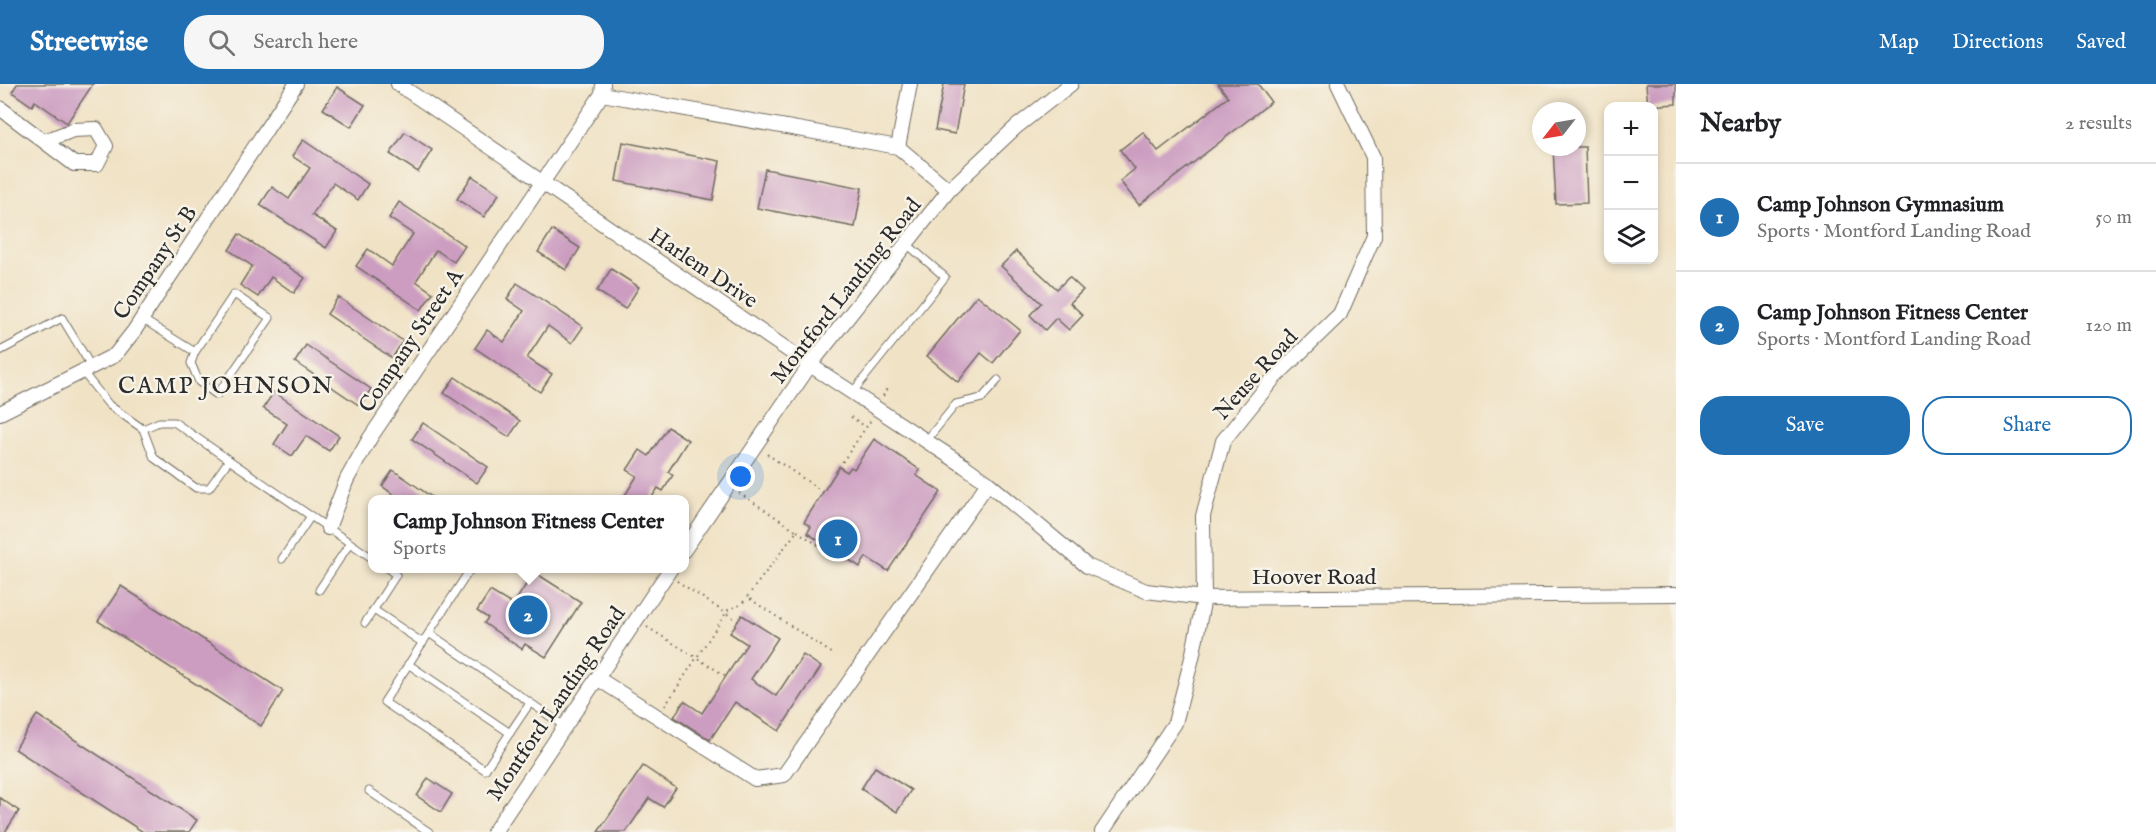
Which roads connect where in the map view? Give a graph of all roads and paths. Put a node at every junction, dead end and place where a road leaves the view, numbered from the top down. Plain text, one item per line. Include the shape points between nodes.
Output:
1 (296, 84) edge
2 (398, 84) edge
3 (910, 84) edge
4 (1071, 84) edge
5 (1338, 84) edge
6 (602, 89) edge
7 (1056, 90) edge
8 (0, 108) edge
9 (45, 141) dead end
10 (898, 147) junction
11 (541, 182) junction
12 (949, 190) junction
13 (907, 244) junction
14 (142, 319) junction
15 (0, 351) edge
16 (195, 352) junction
17 (810, 365) junction
18 (86, 369) junction
19 (998, 380) dead end
20 (887, 388) dead end
21 (852, 393) junction
22 (877, 409) junction
23 (0, 413) edge
24 (851, 417) dead end
25 (866, 427) junction
26 (143, 429) junction
27 (926, 441) junction
28 (755, 446) junction
29 (229, 460) junction
30 (839, 467) dead end
31 (988, 483) junction
32 (728, 486) junction
33 (823, 492) dead end
34 (311, 516) junction
35 (328, 528) junction
36 (797, 531) junction
37 (350, 543) junction
38 (689, 543) edge
39 (830, 548) dead end
40 (368, 555) edge
41 (282, 559) dead end
42 (393, 573) edge
43 (468, 573) edge
44 (669, 573) edge
45 (673, 573) edge
46 (319, 590) dead end
47 (1676, 594) edge
48 (747, 597) junction
49 (1204, 598) junction
50 (374, 610) junction
51 (726, 613) junction
52 (636, 620) junction
53 (738, 621) dead end
54 (365, 623) dead end
55 (429, 633) junction
56 (423, 643) junction
57 (833, 654) dead end
58 (697, 658) junction
59 (408, 664) junction
60 (726, 676) dead end
61 (597, 678) junction
62 (530, 703) junction
63 (658, 717) junction
64 (564, 726) junction
65 (510, 733) junction
66 (369, 791) dead end
67 (429, 832) edge
68 (494, 832) edge
69 (1102, 832) edge

1 - 14 street, Company St B
2 - 11 street, Harlem Drive
3 - 10 street
4 - 7 street, Montford Landing Road
5 - 49 street, Neuse Road via 1373,157 1374,236 1340,314 1272,379 1223,441 1203,516
6 - 10 street
6 - 11 street, Company Street A
7 - 12 street, Montford Landing Road
8 - 9 street
10 - 12 street
11 - 17 street, Harlem Drive
11 - 35 street, Company Street A via 370,438 347,479
12 - 13 street, Montford Landing Road
13 - 17 street, Montford Landing Road
13 - 21 lane via 945,277
14 - 16 lane
14 - 18 street, Company St B via 115,355
15 - 18 lane via 62,318
16 - 16 lane via 191,363 199,382 217,395 270,318 234,294
17 - 21 street, Harlem Drive
17 - 28 street, Montford Landing Road
18 - 23 street, Company St B
18 - 26 lane via 109,405
19 - 27 lane via 982,398 956,404
20 - 22 path
21 - 22 street, Harlem Drive
22 - 25 path
22 - 27 street, Harlem Drive
24 - 25 path
25 - 30 path
26 - 29 lane via 159,422 174,422
26 - 29 lane via 154,458 196,488 209,488
27 - 31 street, Harlem Drive
28 - 32 street, Montford Landing Road
28 - 33 path
29 - 34 lane
31 - 49 street, Hoover Road via 1087,566 1146,591
31 - 63 street via 784,774 755,779
32 - 36 path
32 - 38 street, Montford Landing Road
34 - 35 lane
34 - 41 lane
35 - 37 lane
36 - 39 path via 827,550
36 - 48 path
37 - 40 lane
37 - 46 lane
42 - 50 lane via 396,575
43 - 55 lane
44 - 52 street, Montford Landing Road
45 - 51 path
47 - 49 street, Hoover Road
48 - 51 path
48 - 57 path
49 - 69 street, Neuse Road via 1174,723
50 - 54 lane
50 - 56 lane
51 - 53 path
51 - 58 path
52 - 58 path
52 - 61 street, Montford Landing Road
55 - 56 lane
55 - 62 lane
56 - 59 lane
58 - 60 path
58 - 63 path
59 - 65 lane
59 - 65 lane via 384,702 485,770
61 - 63 street
61 - 64 street, Montford Landing Road
62 - 64 lane
62 - 65 lane
64 - 68 street, Montford Landing Road
66 - 67 lane

